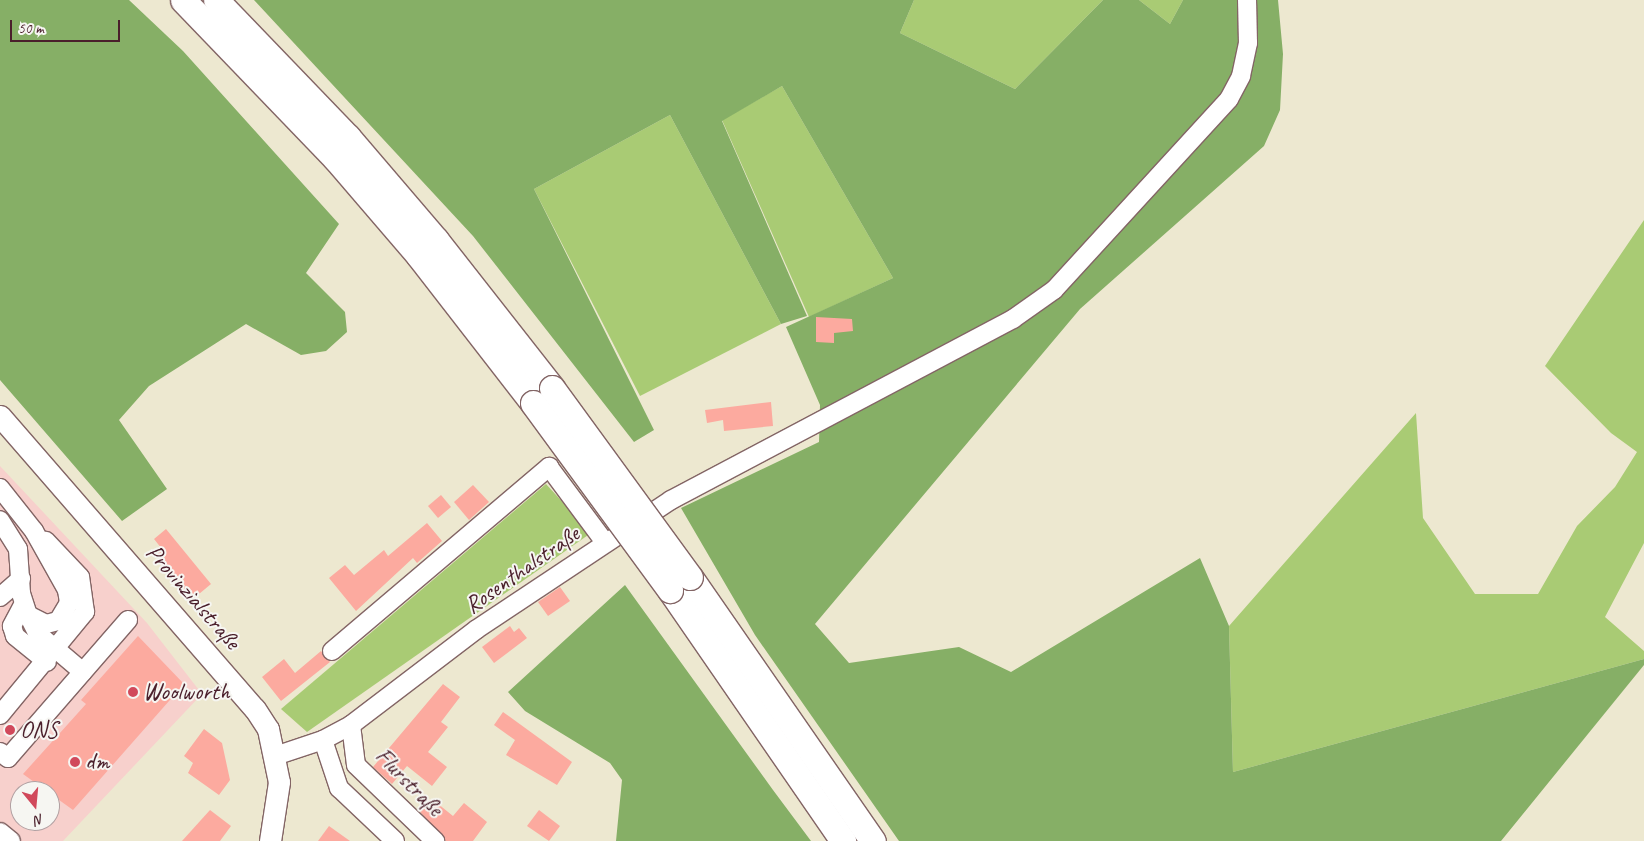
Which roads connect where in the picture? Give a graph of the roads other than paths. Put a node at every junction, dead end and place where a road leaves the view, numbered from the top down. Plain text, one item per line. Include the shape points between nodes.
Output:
1 (183, 0) edge
2 (216, 0) edge
3 (1247, 0) edge
4 (542, 396) junction
5 (0, 416) edge
6 (0, 488) edge
7 (0, 520) edge
8 (34, 531) junction
9 (604, 542) junction
10 (21, 579) junction
11 (0, 597) edge
12 (25, 610) junction
13 (128, 620) dead end
14 (332, 651) dead end
15 (52, 656) junction
16 (84, 672) junction
17 (0, 714) edge
18 (351, 725) junction
19 (324, 740) junction
20 (0, 752) edge
21 (275, 756) junction
22 (0, 832) edge
23 (11, 841) edge
24 (270, 841) edge
25 (395, 841) edge
26 (435, 841) edge
27 (843, 841) edge
28 (873, 841) edge

1 - 4 highway via 336,159
2 - 4 highway via 348,138 442,247
3 - 9 street via 1248,43 1241,76 1229,99 1054,290 1013,319 671,500
4 - 27 highway, bridge via 670,590
4 - 28 highway, bridge via 690,577
5 - 21 main road, Provinzialstraße via 256,709
6 - 8 street
7 - 10 street via 18,549
8 - 12 street via 67,590 68,603 58,621 46,624
8 - 15 street via 80,577 86,598 76,627
9 - 14 street, Rosenthalstraße via 549,467
9 - 18 street, Rosenthalstraße via 476,629
10 - 11 street
10 - 12 street
12 - 15 street
13 - 16 street
15 - 16 street
15 - 17 street
16 - 20 street via 8,758
18 - 19 street, Rosenthalstraße
18 - 26 street, Flurstraße via 356,765
19 - 21 street, Rosenthalstraße
19 - 25 street via 339,788
21 - 24 main road, Provinzialstraße via 279,782
22 - 23 street

